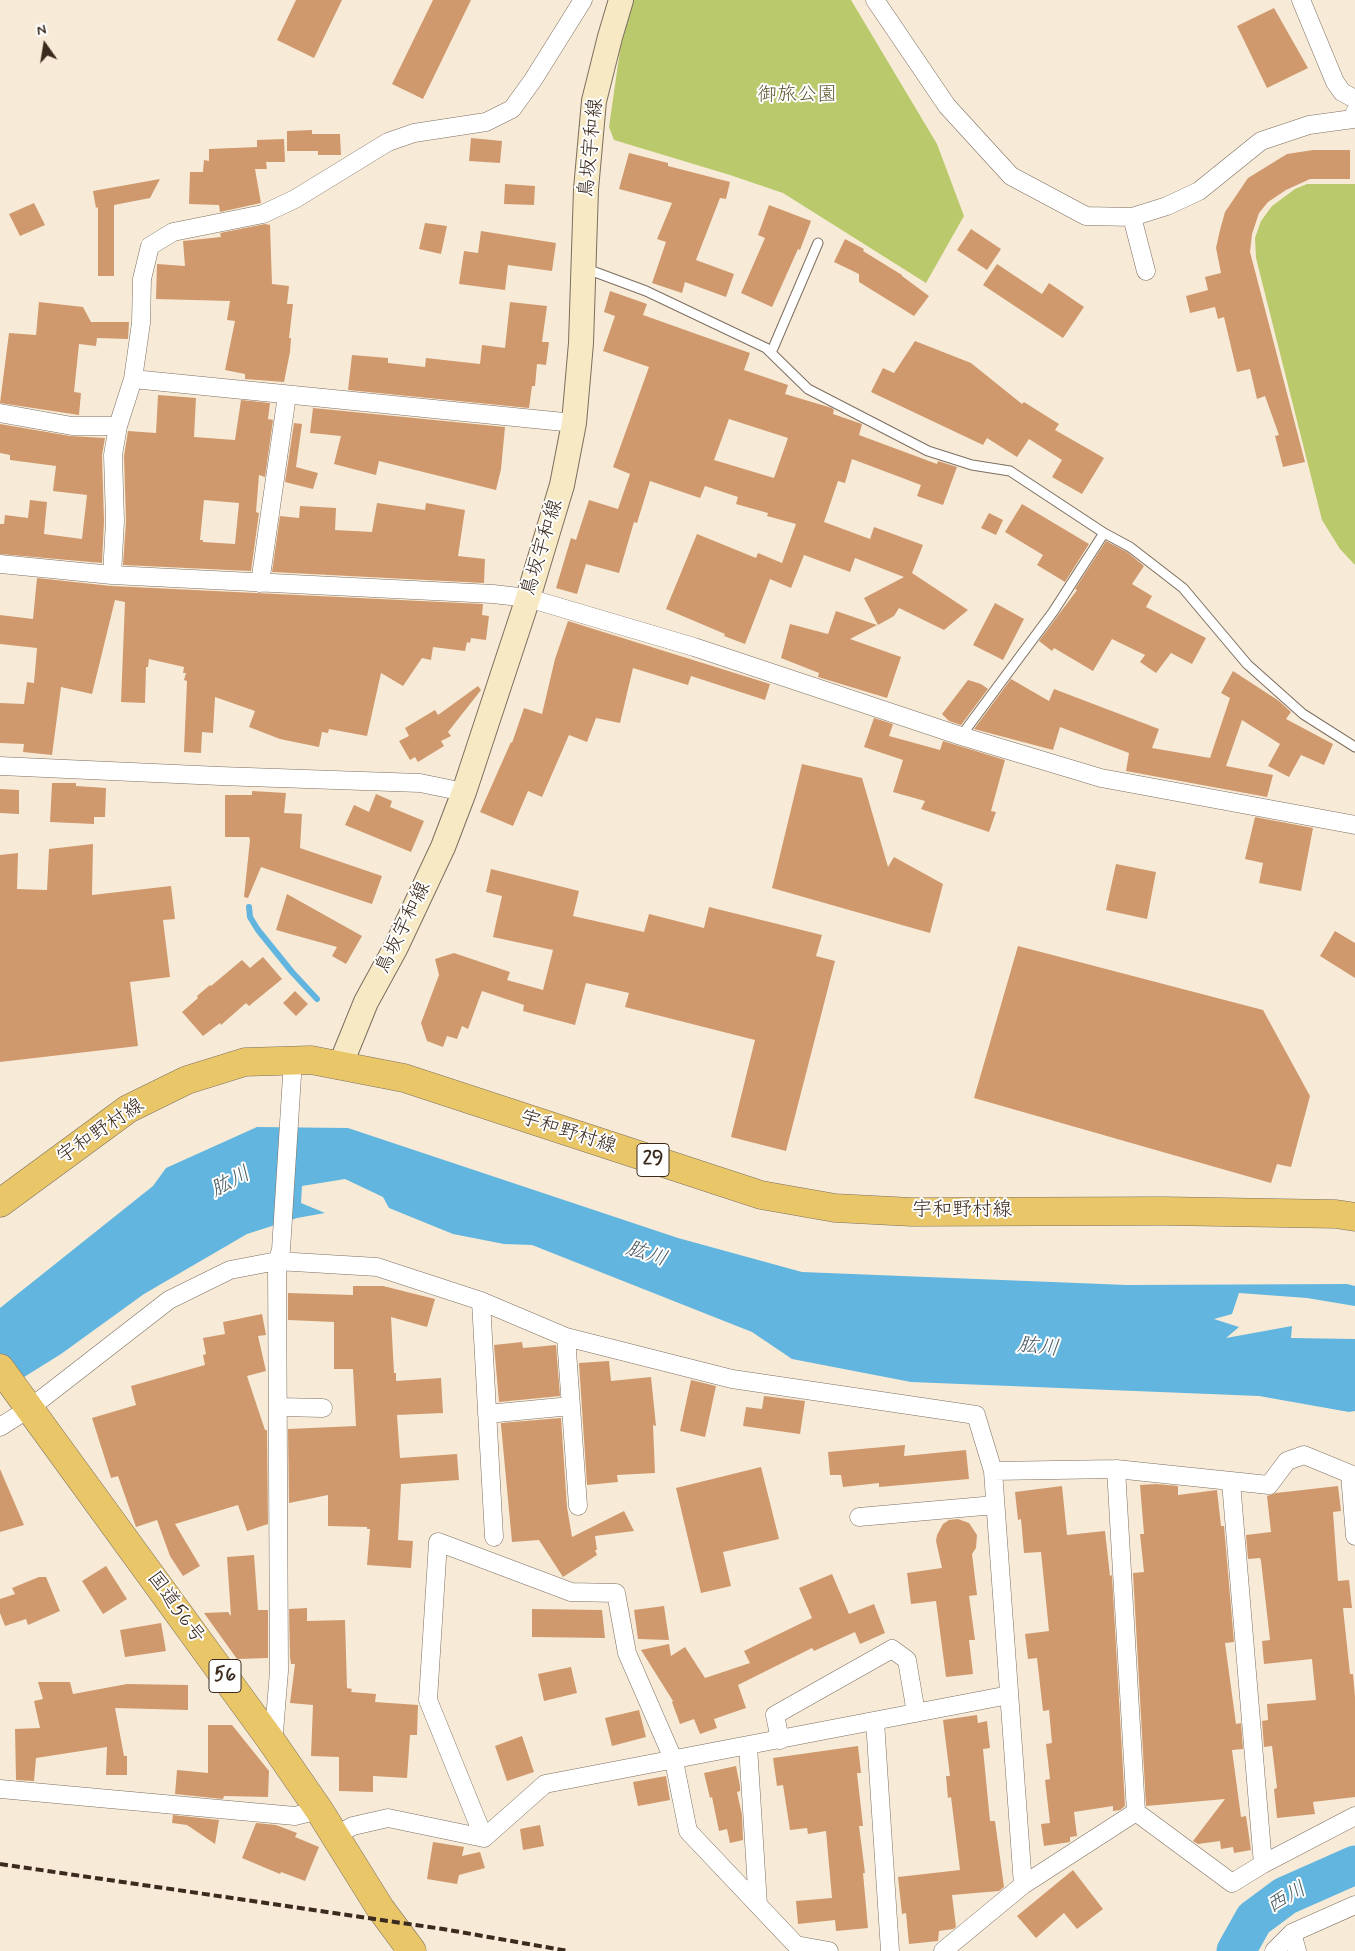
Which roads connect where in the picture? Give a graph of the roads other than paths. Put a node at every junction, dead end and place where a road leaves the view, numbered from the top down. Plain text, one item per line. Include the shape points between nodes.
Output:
1 (584, 0) edge
2 (622, 0) edge
3 (875, 0) edge
4 (1301, 0) edge
5 (1355, 99) edge
6 (1355, 112) edge
7 (1132, 217) junction
8 (818, 243) dead end
9 (584, 268) junction
10 (1146, 271) dead end
11 (771, 353) junction
12 (133, 379) junction
13 (287, 394) junction
14 (0, 413) edge
15 (574, 423) junction
16 (118, 426) junction
17 (1104, 533) junction
18 (0, 564) edge
19 (112, 575) junction
20 (260, 583) junction
21 (528, 598) junction
22 (961, 736) junction
23 (1355, 747) edge
24 (0, 766) edge
25 (464, 792) junction
26 (1355, 825) edge
27 (293, 1060) junction
28 (340, 1066) junction
29 (0, 1203) edge
30 (1355, 1217) edge
31 (279, 1256) junction
32 (481, 1301) junction
33 (566, 1337) junction
34 (0, 1368) edge
35 (24, 1400) junction
36 (571, 1406) junction
37 (279, 1407) junction
38 (323, 1408) dead end
39 (487, 1414) junction
40 (0, 1427) edge
41 (1116, 1469) junction
42 (993, 1472) junction
43 (1352, 1475) edge
44 (1231, 1482) junction
45 (995, 1504) junction
46 (578, 1506) dead end
47 (859, 1517) dead end
48 (494, 1536) dead end
49 (1355, 1536) edge
50 (1008, 1695) junction
51 (916, 1713) junction
52 (875, 1721) junction
53 (780, 1740) junction
54 (273, 1744) junction
55 (748, 1746) junction
56 (674, 1761) junction
57 (0, 1788) edge
58 (319, 1810) junction
59 (1136, 1812) junction
60 (1355, 1816) edge
61 (334, 1836) junction
62 (484, 1838) junction
63 (1264, 1864) junction
64 (1023, 1885) junction
65 (758, 1905) junction
66 (1355, 1905) edge
67 (1292, 1933) junction
68 (412, 1951) edge
69 (829, 1951) edge
70 (890, 1951) edge
71 (943, 1951) edge
72 (1274, 1951) edge
73 (1297, 1951) edge

1 - 12 street via 512,109 486,122 414,132 388,142 295,199 263,214 172,232 150,246 142,279 141,323
2 - 9 main road, 鳥坂宇和線 via 594,102 586,189
3 - 7 street via 947,106 1011,176 1086,216
4 - 5 street via 1335,82 1342,92
6 - 7 street via 1353,119 1309,125 1261,141 1199,191 1168,206
7 - 10 street
8 - 11 lane
9 - 11 lane via 646,291
9 - 15 main road, 鳥坂宇和線
11 - 17 lane via 808,388 928,451 972,465 1010,471
12 - 13 street
12 - 16 street
13 - 15 street
13 - 20 street
14 - 16 street via 72,426
15 - 21 main road, 鳥坂宇和線 via 562,485
16 - 19 street via 113,455 115,521
17 - 22 lane via 1053,612
17 - 23 lane via 1130,547 1183,588 1247,664 1303,714
18 - 19 street
19 - 20 street
20 - 21 street
21 - 22 street via 694,646
21 - 25 main road, 鳥坂宇和線
22 - 26 street via 1101,778
24 - 25 street via 420,782
25 - 28 main road, 鳥坂宇和線 via 443,847 366,1002
27 - 28 main road, 宇和野村線 / 29
27 - 29 main road, 宇和野村線 / 29 via 245,1062 187,1080 128,1109
27 - 31 street
28 - 30 main road, 宇和野村線 / 29 via 404,1078 761,1195 836,1208 912,1212 1163,1211
31 - 32 street via 377,1267
31 - 35 street via 230,1270 169,1300
31 - 37 street
32 - 33 street
32 - 39 street
33 - 36 street
33 - 42 street via 732,1379 976,1415
34 - 35 main road, 国道56号 / 56
35 - 40 street
35 - 54 main road, 国道56号 / 56
36 - 39 street
36 - 46 street
37 - 38 street
37 - 54 street via 279,1671
39 - 48 street
41 - 42 street
41 - 44 street
41 - 59 street
42 - 45 street
43 - 44 street via 1304,1455 1287,1461 1269,1484
43 - 49 street
44 - 63 street
45 - 47 street
45 - 50 street
50 - 51 street
50 - 64 street
51 - 52 street
51 - 53 street via 907,1660 892,1649 775,1715
52 - 53 street
52 - 70 street
53 - 55 street
54 - 58 main road, 国道56号 / 56
55 - 56 street
55 - 65 street
56 - 62 street via 545,1784
56 - 62 street via 627,1653 616,1593 571,1592 438,1542 428,1700
56 - 65 street via 688,1831
57 - 58 street via 295,1816
58 - 61 main road, 国道56号 / 56
59 - 63 street via 1232,1883
59 - 64 street
60 - 63 street
61 - 62 street via 353,1826 388,1818
61 - 68 main road, 国道56号 / 56
64 - 71 street
65 - 69 street via 796,1945
66 - 67 street
67 - 72 street
67 - 73 street

